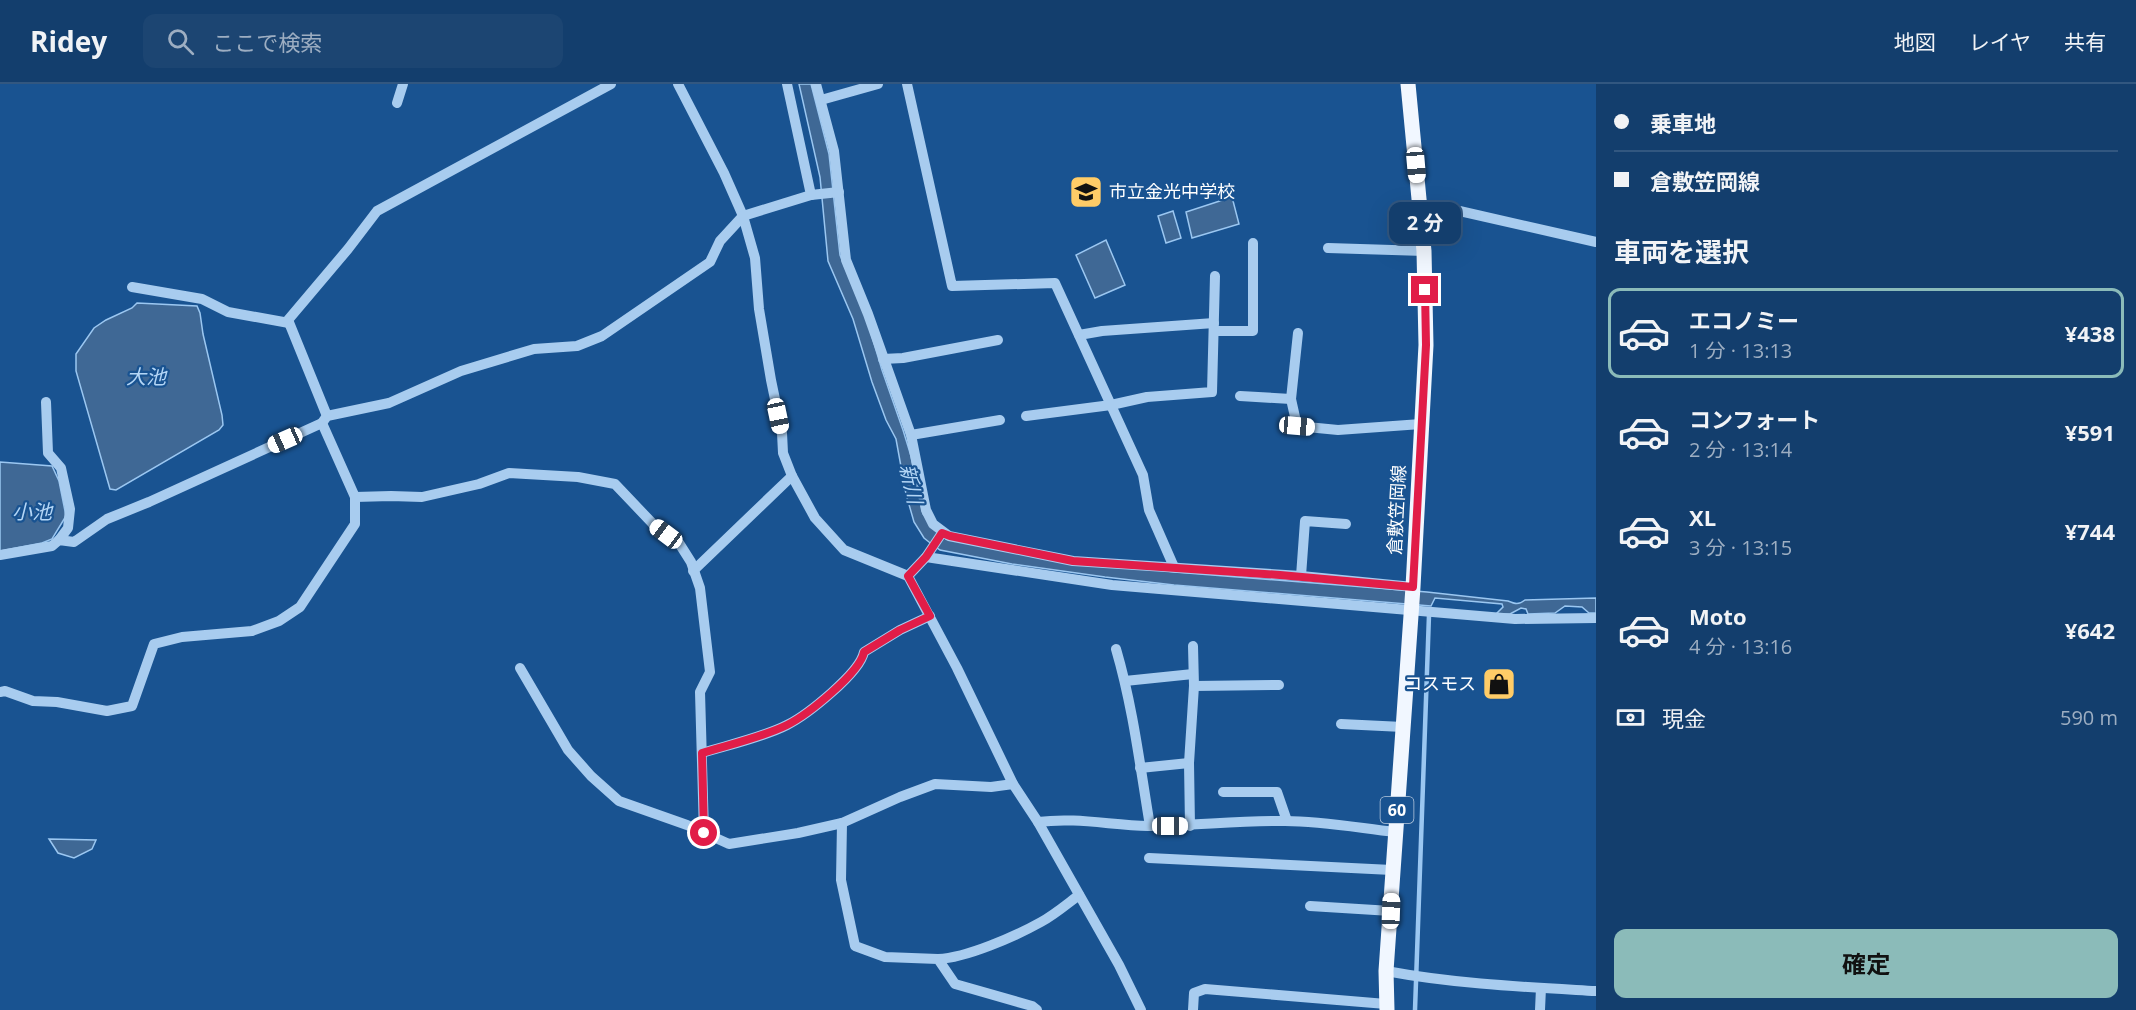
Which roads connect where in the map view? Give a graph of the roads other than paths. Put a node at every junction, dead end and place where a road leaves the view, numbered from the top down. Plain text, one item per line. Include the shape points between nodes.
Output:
1 (403, 84) edge
2 (611, 84) edge
3 (678, 84) edge
4 (787, 84) edge
5 (816, 84) edge
6 (878, 84) edge
7 (907, 84) edge
8 (1408, 84) edge
9 (821, 100) junction
10 (397, 103) dead end
11 (839, 192) junction
12 (811, 195) junction
13 (1419, 206) junction
14 (743, 216) junction
15 (1596, 242) edge
16 (1253, 243) dead end
17 (1328, 248) dead end
18 (1424, 251) junction
19 (1215, 276) dead end
20 (132, 287) dead end
21 (289, 323) junction
22 (1214, 327) junction
23 (1298, 333) dead end
24 (1079, 335) junction
25 (998, 340) dead end
26 (883, 359) junction
27 (1240, 396) dead end
28 (1291, 399) junction
29 (46, 402) dead end
30 (1111, 405) junction
31 (1026, 416) dead end
32 (324, 420) junction
33 (1000, 420) dead end
34 (1421, 424) junction
35 (911, 435) junction
36 (792, 476) junction
37 (355, 497) junction
38 (1346, 524) dead end
39 (942, 533) junction
40 (59, 540) junction
41 (0, 555) edge
42 (926, 557) junction
43 (1174, 567) junction
44 (693, 571) junction
45 (908, 576) junction
46 (1300, 576) junction
47 (1413, 587) junction
48 (1411, 611) junction
49 (930, 616) junction
50 (1596, 618) edge
51 (1193, 646) dead end
52 (1116, 649) dead end
53 (520, 668) dead end
54 (1193, 674) junction
55 (1125, 681) junction
56 (1279, 685) dead end
57 (1194, 686) junction
58 (0, 692) edge
59 (1341, 724) dead end
60 (1403, 727) junction
61 (702, 753) junction
62 (1189, 763) junction
63 (1140, 768) junction
64 (1013, 784) junction
65 (1223, 792) dead end
66 (1287, 821) junction
67 (1038, 822) junction
68 (842, 823) junction
69 (1150, 826) junction
70 (1190, 826) junction
71 (1395, 832) junction
72 (704, 833) junction
73 (1149, 858) dead end
74 (1392, 870) junction
75 (1079, 894) junction
76 (1310, 906) dead end
77 (1391, 911) junction
78 (938, 959) junction
79 (1386, 971) junction
80 (1541, 988) junction
81 (1596, 991) edge
82 (1387, 1007) edge
83 (1036, 1010) edge
84 (1141, 1010) edge
85 (1193, 1010) edge
86 (1540, 1010) edge

1 - 10 street
2 - 21 street via 377,211 299,305
3 - 14 street
4 - 12 street
5 - 9 street
6 - 9 street
7 - 24 street via 952,286 1054,283
8 - 13 main road, 倉敷笠岡線 / 60
9 - 11 street
11 - 12 street
11 - 26 street via 846,260
12 - 14 street
13 - 15 street via 1442,207
13 - 18 main road, 倉敷笠岡線 / 60
14 - 32 street via 720,241 710,262 602,336 577,346 534,349 461,370 389,404
14 - 36 street via 755,258 759,309 783,453
16 - 22 street via 1253,331
17 - 18 street
18 - 34 main road, 倉敷笠岡線 / 60 via 1426,345
19 - 22 street
20 - 21 street
21 - 32 street
22 - 24 street
22 - 30 street via 1212,392 1147,397
23 - 28 street
24 - 30 street
25 - 26 street
26 - 35 street
27 - 28 street
28 - 34 street via 1297,426 1338,430
29 - 40 street via 48,453 61,468 70,509 68,528
30 - 31 street
30 - 43 street via 1143,475 1149,510
32 - 37 street
32 - 40 street via 107,519 74,542
33 - 35 street
34 - 47 main road, 倉敷笠岡線 / 60
35 - 39 street via 926,510
36 - 44 street
36 - 45 street via 815,518 844,550
37 - 44 street via 422,497 509,473 578,477 615,484 654,525 678,543
37 - 58 street via 355,524 300,607 279,621 252,631 182,637 154,644 132,706 107,711 33,701
38 - 46 street via 1305,521
39 - 42 street
39 - 43 street via 1073,561
40 - 41 street via 52,546
42 - 45 street
42 - 48 street via 1112,585
43 - 46 street
44 - 61 street via 700,588 710,672 700,692
45 - 49 street
46 - 47 street
47 - 48 main road, 倉敷笠岡線 / 60
48 - 50 street via 1515,619
48 - 60 main road, 倉敷笠岡線 / 60
49 - 61 street via 864,652 863,660 844,681 786,725
49 - 64 street
51 - 54 street
52 - 55 street
53 - 72 street via 568,750 591,776 619,801
54 - 55 street
54 - 57 street
55 - 63 street
56 - 57 street
57 - 62 street
59 - 60 street
60 - 71 main road, 倉敷笠岡線 / 60
61 - 72 street
62 - 63 street
62 - 70 street
63 - 69 street
64 - 67 street
64 - 68 street via 935,784
65 - 66 street via 1277,792
66 - 70 street
66 - 71 street
67 - 69 street via 1075,819
67 - 75 street
68 - 72 street via 729,844
68 - 78 street via 841,880 855,946 885,957
69 - 70 street
71 - 74 main road, 倉敷笠岡線 / 60
73 - 74 street
74 - 77 main road, 倉敷笠岡線 / 60
75 - 78 street via 1020,932 974,951
75 - 84 street
76 - 77 street
77 - 79 main road, 倉敷笠岡線 / 60
78 - 83 street via 955,984
79 - 80 street
79 - 82 main road, 倉敷笠岡線 / 60
80 - 81 street
80 - 86 street
82 - 85 street via 1205,989 1194,993

